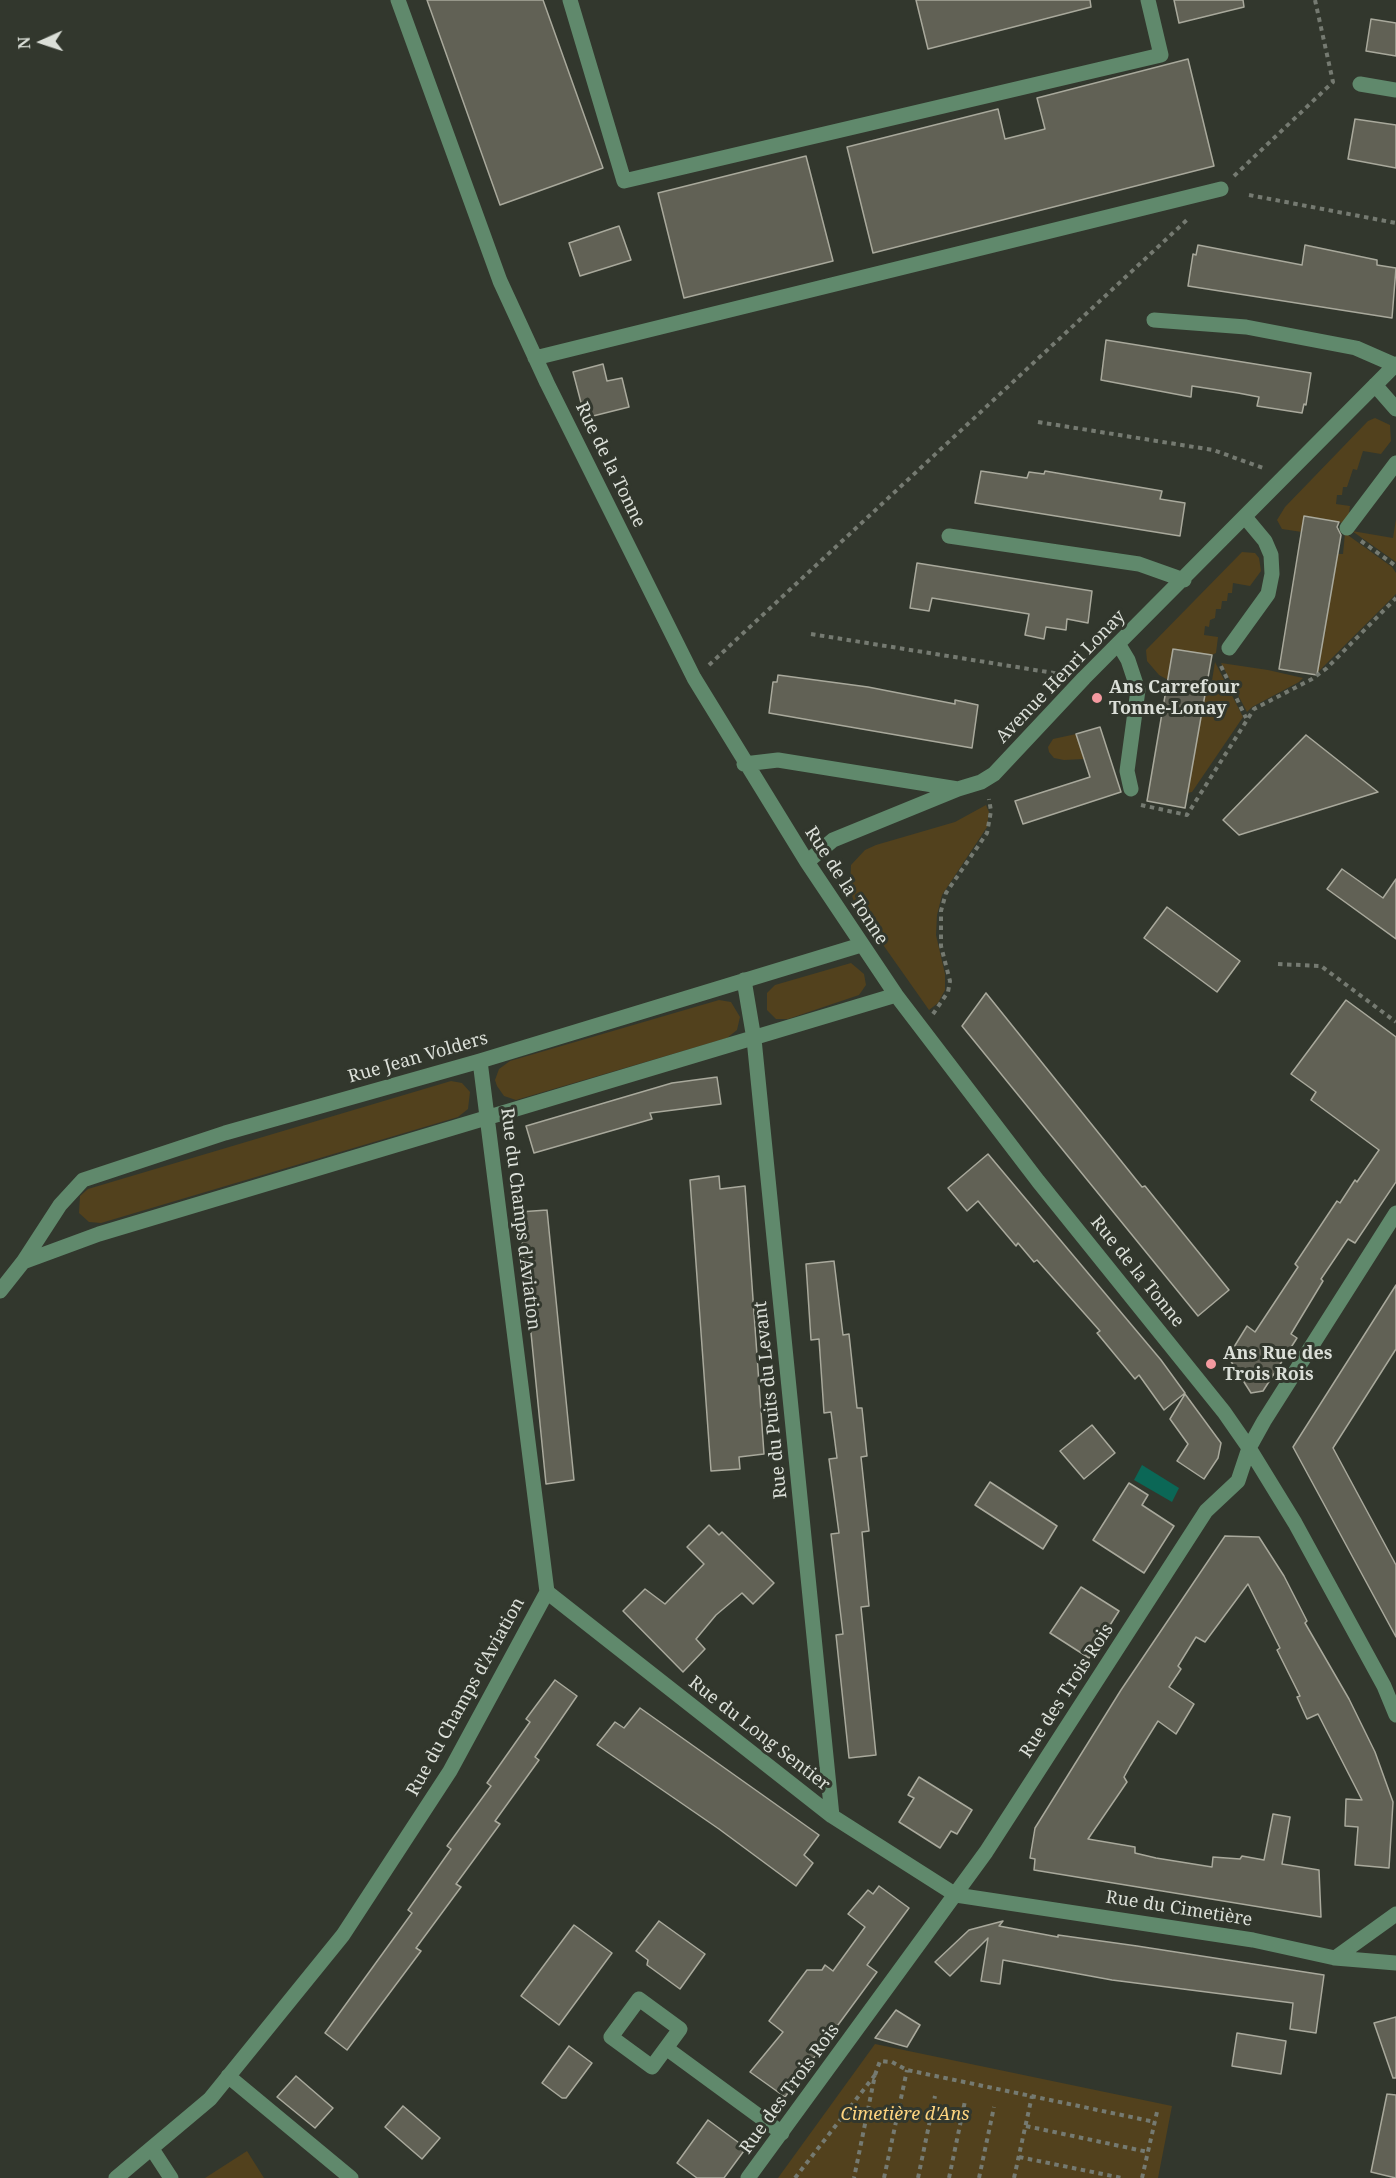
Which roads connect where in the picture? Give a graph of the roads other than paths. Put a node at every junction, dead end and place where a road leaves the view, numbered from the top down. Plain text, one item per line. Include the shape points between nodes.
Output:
1 (398, 0) edge
2 (570, 0) edge
3 (1148, 0) edge
4 (1360, 84) dead end
5 (1396, 90) edge
6 (1221, 189) road end
7 (1154, 320) dead end
8 (535, 358) junction
9 (1396, 365) edge
10 (1375, 385) junction
11 (1396, 409) edge
12 (1396, 464) edge
13 (1245, 517) junction
14 (1347, 528) road end
15 (949, 536) dead end
16 (1184, 580) junction
17 (1119, 645) junction
18 (1229, 648) road end
19 (744, 764) junction
20 (958, 789) junction
21 (1131, 789) road end
22 (807, 862) junction
23 (861, 945) junction
24 (744, 980) junction
25 (896, 995) junction
26 (754, 1039) junction
27 (480, 1061) junction
28 (487, 1119) junction
29 (1396, 1213) edge
30 (24, 1262) junction
31 (0, 1291) edge
32 (1249, 1448) junction
33 (547, 1592) junction
34 (1396, 1715) edge
35 (832, 1816) junction
36 (956, 1895) junction
37 (1396, 1914) edge
38 (1335, 1958) junction
39 (1396, 1963) edge
40 (666, 2048) junction
41 (228, 2076) junction
42 (782, 2133) junction
43 (152, 2149) junction
44 (116, 2178) edge
45 (171, 2178) edge
46 (351, 2178) edge
47 (748, 2178) edge

1 - 8 street, Rue de la Tonne via 500,281
2 - 3 street via 624,181 1161,55
4 - 5 street
6 - 8 street
7 - 9 street, Avenue Henri Lonay via 1246,327 1356,348
8 - 19 street, Rue de la Tonne via 694,678
9 - 10 street, Avenue Henri Lonay
10 - 11 street
10 - 13 street, Avenue Henri Lonay
12 - 14 street
13 - 16 street, Avenue Henri Lonay
13 - 18 street via 1265,541 1272,574 1268,594
15 - 16 street via 1139,564
16 - 17 street, Avenue Henri Lonay
17 - 20 street, Avenue Henri Lonay via 994,774
17 - 21 street via 1138,690 1126,771
19 - 20 street, Avenue Henri Lonay via 778,760
19 - 22 street, Rue de la Tonne
20 - 22 street, Avenue Henri Lonay via 833,840
22 - 23 street, Rue de la Tonne
23 - 24 street, Rue Jean Volders
23 - 25 street, Rue de la Tonne
24 - 26 street, Rue du Puits du Levant
24 - 27 street, Rue Jean Volders
25 - 26 street, Rue Jean Volders
25 - 32 street, Rue de la Tonne
26 - 28 street, Rue Jean Volders
26 - 35 street, Rue du Puits du Levant
27 - 28 street, Rue du Champs d'Aviation
27 - 30 street, Rue Jean Volders via 225,1133 83,1180 60,1205
28 - 30 street, Rue Jean Volders via 99,1234
28 - 33 street, Rue du Champs d'Aviation
29 - 32 street, Rue des Trois Rois
30 - 31 street, Rue Jean Volders
32 - 34 street, Rue de la Tonne via 1295,1523
32 - 36 street, Rue des Trois Rois via 1238,1481 1206,1511
33 - 35 street, Rue du Long Sentier
33 - 41 street, Rue du Champs d'Aviation via 450,1771 344,1935
35 - 36 street, Rue du Long Sentier
36 - 38 street, Rue du Cimetière via 1252,1940
36 - 42 street, Rue des Trois Rois
37 - 38 street
38 - 39 street, Rue du Cimetière
40 - 40 street via 680,2029 639,1999 612,2037 652,2067
40 - 42 street
41 - 43 street, Rue du Champs d'Aviation via 210,2098
41 - 46 street
42 - 47 street, Rue des Trois Rois
43 - 44 street, Rue du Champs d'Aviation
43 - 45 street

